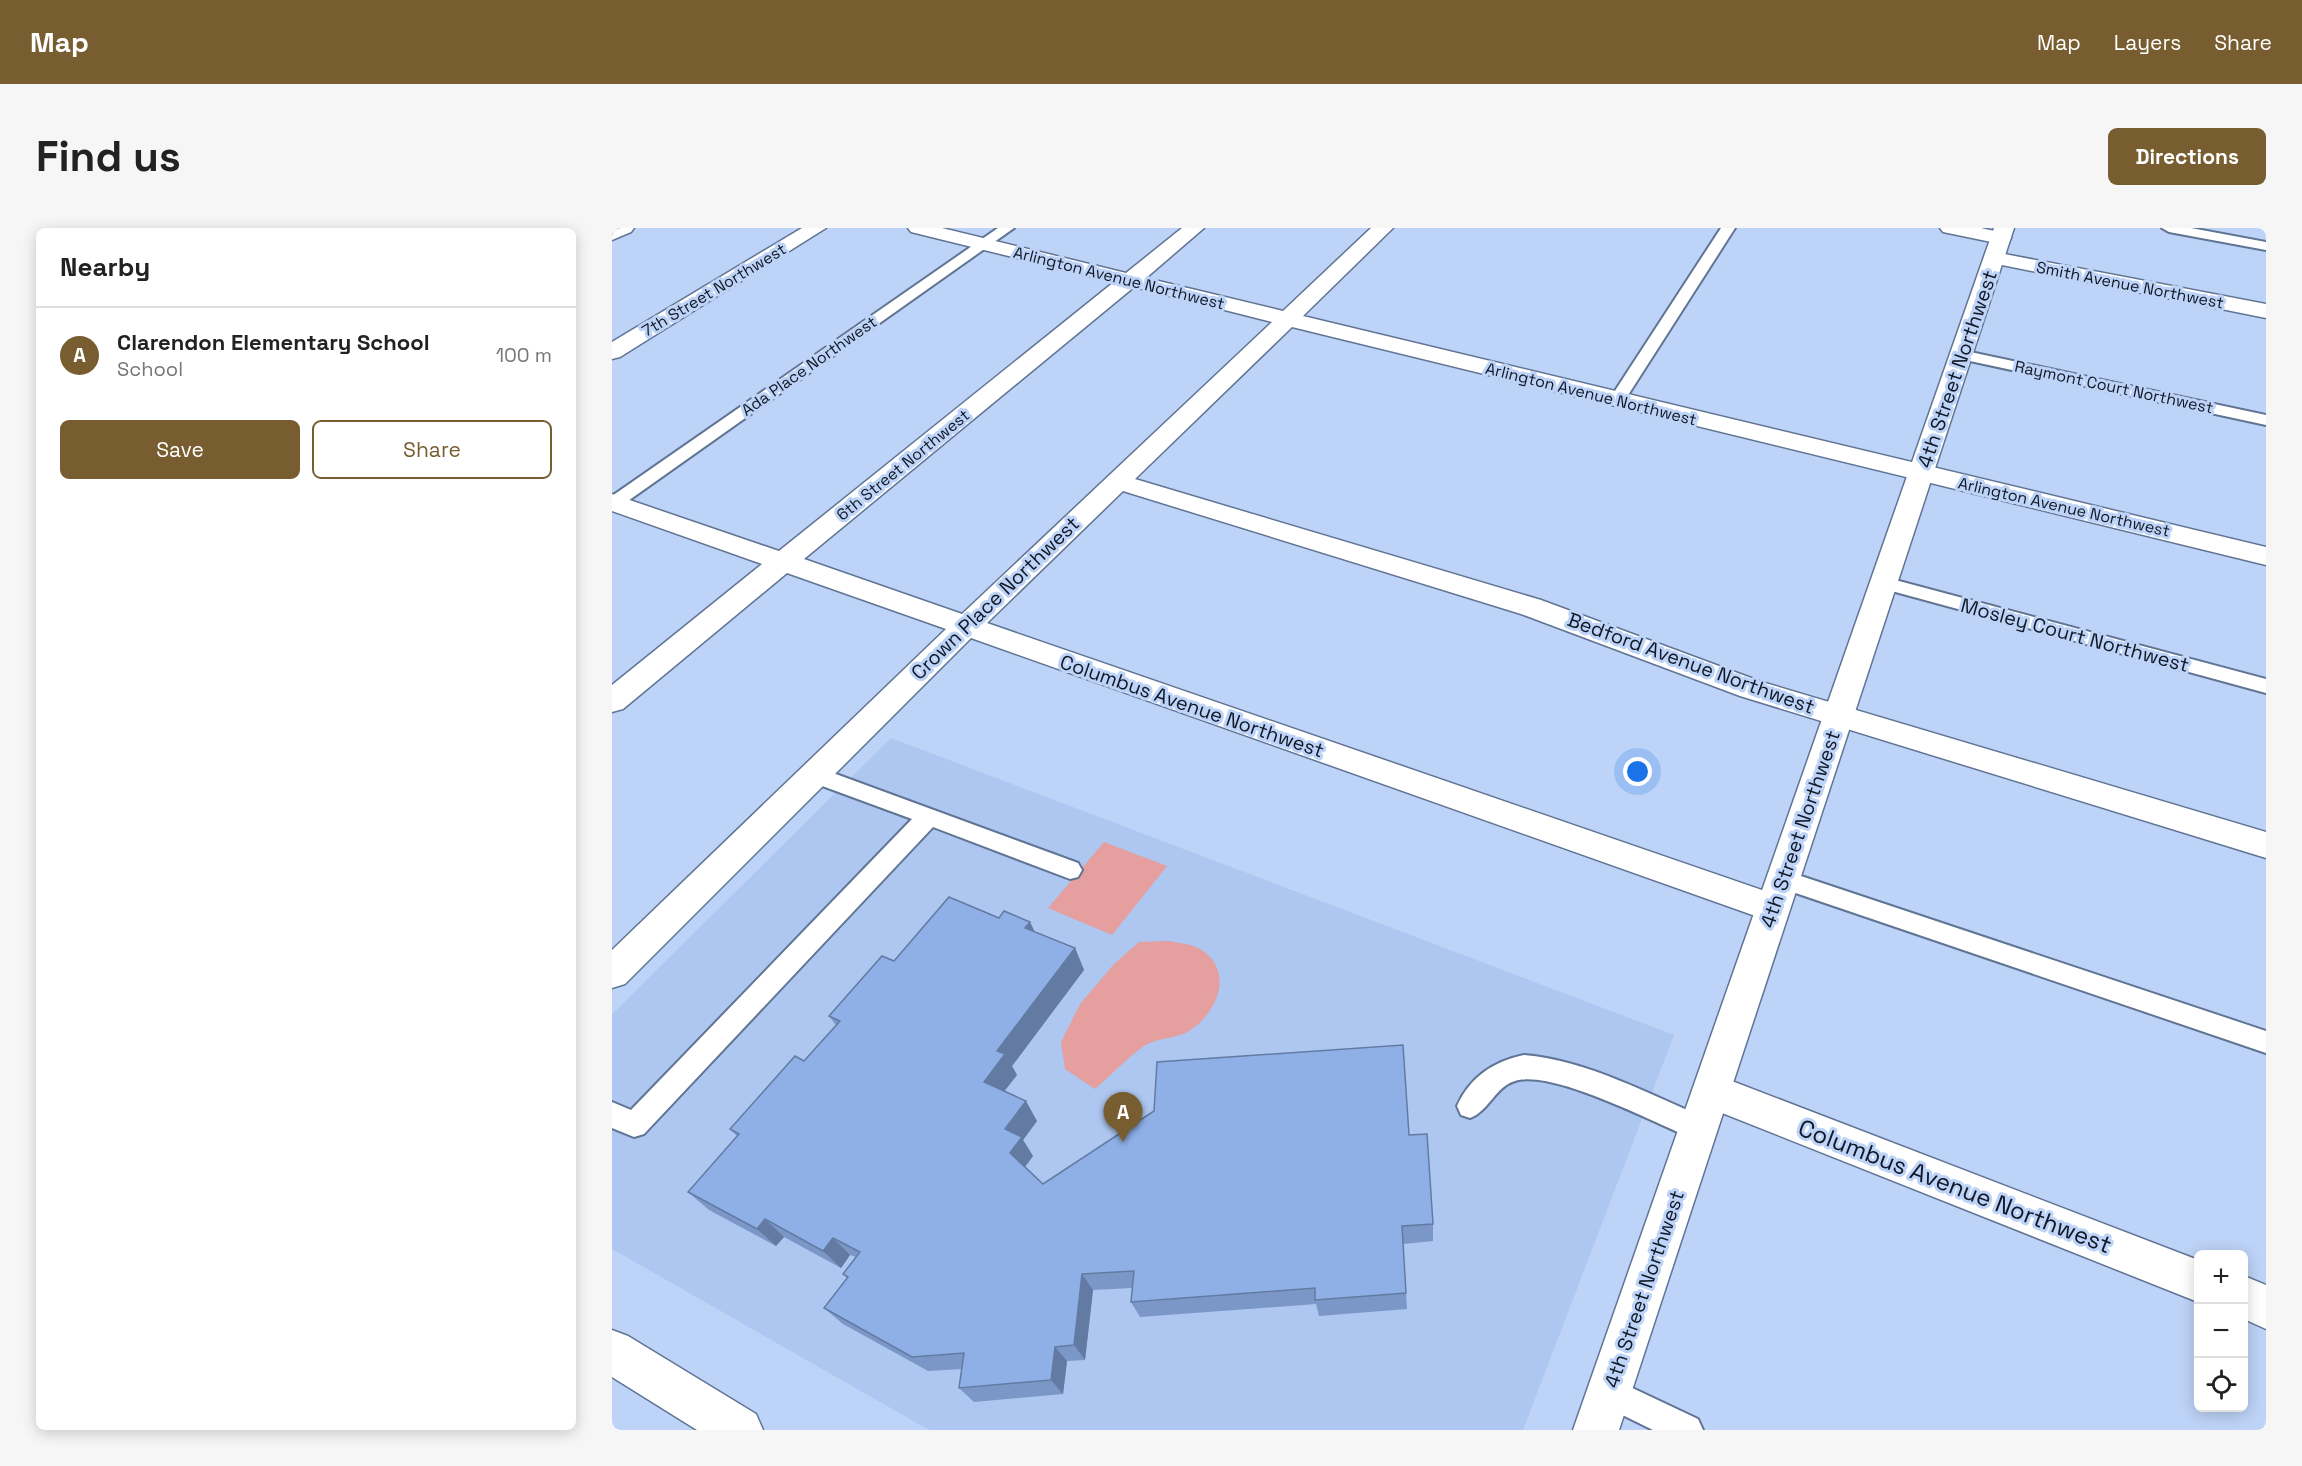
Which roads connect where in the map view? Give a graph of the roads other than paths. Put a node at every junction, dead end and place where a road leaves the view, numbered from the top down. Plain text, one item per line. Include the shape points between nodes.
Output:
1 (624, 228) edge
2 (816, 228) edge
3 (918, 228) edge
4 (1007, 228) edge
5 (1194, 228) edge
6 (1383, 228) edge
7 (1728, 228) edge
8 (1950, 228) edge
9 (2169, 228) edge
10 (612, 234) edge
11 (2000, 241) edge
12 (984, 244) junction
13 (2266, 246) edge
14 (1129, 281) junction
15 (2266, 311) edge
16 (1287, 319) junction
17 (612, 352) edge
18 (1961, 354) junction
19 (1617, 400) junction
20 (2266, 420) edge
21 (1921, 473) junction
22 (1116, 481) junction
23 (612, 503) edge
24 (2266, 556) edge
25 (784, 561) junction
26 (1884, 583) junction
27 (964, 627) junction
28 (2266, 686) edge
29 (612, 701) edge
30 (1838, 716) junction
31 (814, 774) junction
32 (929, 816) junction
33 (2266, 845) edge
34 (1070, 870) dead end
35 (1778, 894) junction
36 (612, 973) edge
37 (2266, 1042) edge
38 (1711, 1091) junction
39 (1470, 1106) dead end
40 (612, 1114) edge
41 (1698, 1128) junction
42 (2194, 1279) edge
43 (2248, 1300) edge
44 (2266, 1307) edge
45 (612, 1352) edge
46 (1609, 1392) junction
47 (740, 1430) edge
48 (1596, 1430) edge
49 (1687, 1430) edge

1 - 10 street
2 - 17 street, 7th Street Northwest
3 - 12 street, Arlington Avenue Northwest
4 - 12 lane, Ada Place Northwest
5 - 14 street, 6th Street Northwest
6 - 16 street, Crown Place Northwest
7 - 19 lane
8 - 11 street, Smith Avenue Northwest
9 - 13 lane
11 - 15 street, Smith Avenue Northwest
11 - 18 street, 4th Street Northwest
12 - 14 street, Arlington Avenue Northwest
12 - 23 lane, Ada Place Northwest
14 - 16 street, Arlington Avenue Northwest
14 - 25 street, 6th Street Northwest
16 - 19 street, Arlington Avenue Northwest
16 - 22 street, Crown Place Northwest
18 - 20 lane, Raymont Court Northwest
18 - 21 street, 4th Street Northwest
19 - 21 street, Arlington Avenue Northwest
21 - 24 street, Arlington Avenue Northwest
21 - 26 street, 4th Street Northwest
22 - 27 street, Crown Place Northwest
22 - 30 street, Bedford Avenue Northwest via 1531,607 1751,689
23 - 25 street, Columbus Avenue Northwest
25 - 27 street, Columbus Avenue Northwest
25 - 29 street, 6th Street Northwest
26 - 28 lane, Mosley Court Northwest
26 - 30 street, 4th Street Northwest
27 - 31 street, Crown Place Northwest
27 - 35 street, Columbus Avenue Northwest
30 - 33 street, Bedford Avenue Northwest
30 - 35 street, 4th Street Northwest
31 - 32 lane
31 - 36 street, Crown Place Northwest
32 - 34 lane
32 - 40 lane via 634,1125
35 - 37 lane
35 - 38 street, 4th Street Northwest
38 - 41 street, 4th Street Northwest
38 - 42 street, Columbus Avenue Northwest
39 - 41 lane via 1486,1082 1526,1067 1572,1077
41 - 46 street, 4th Street Northwest
43 - 44 street
45 - 47 street
46 - 48 street, 4th Street Northwest
46 - 49 lane

